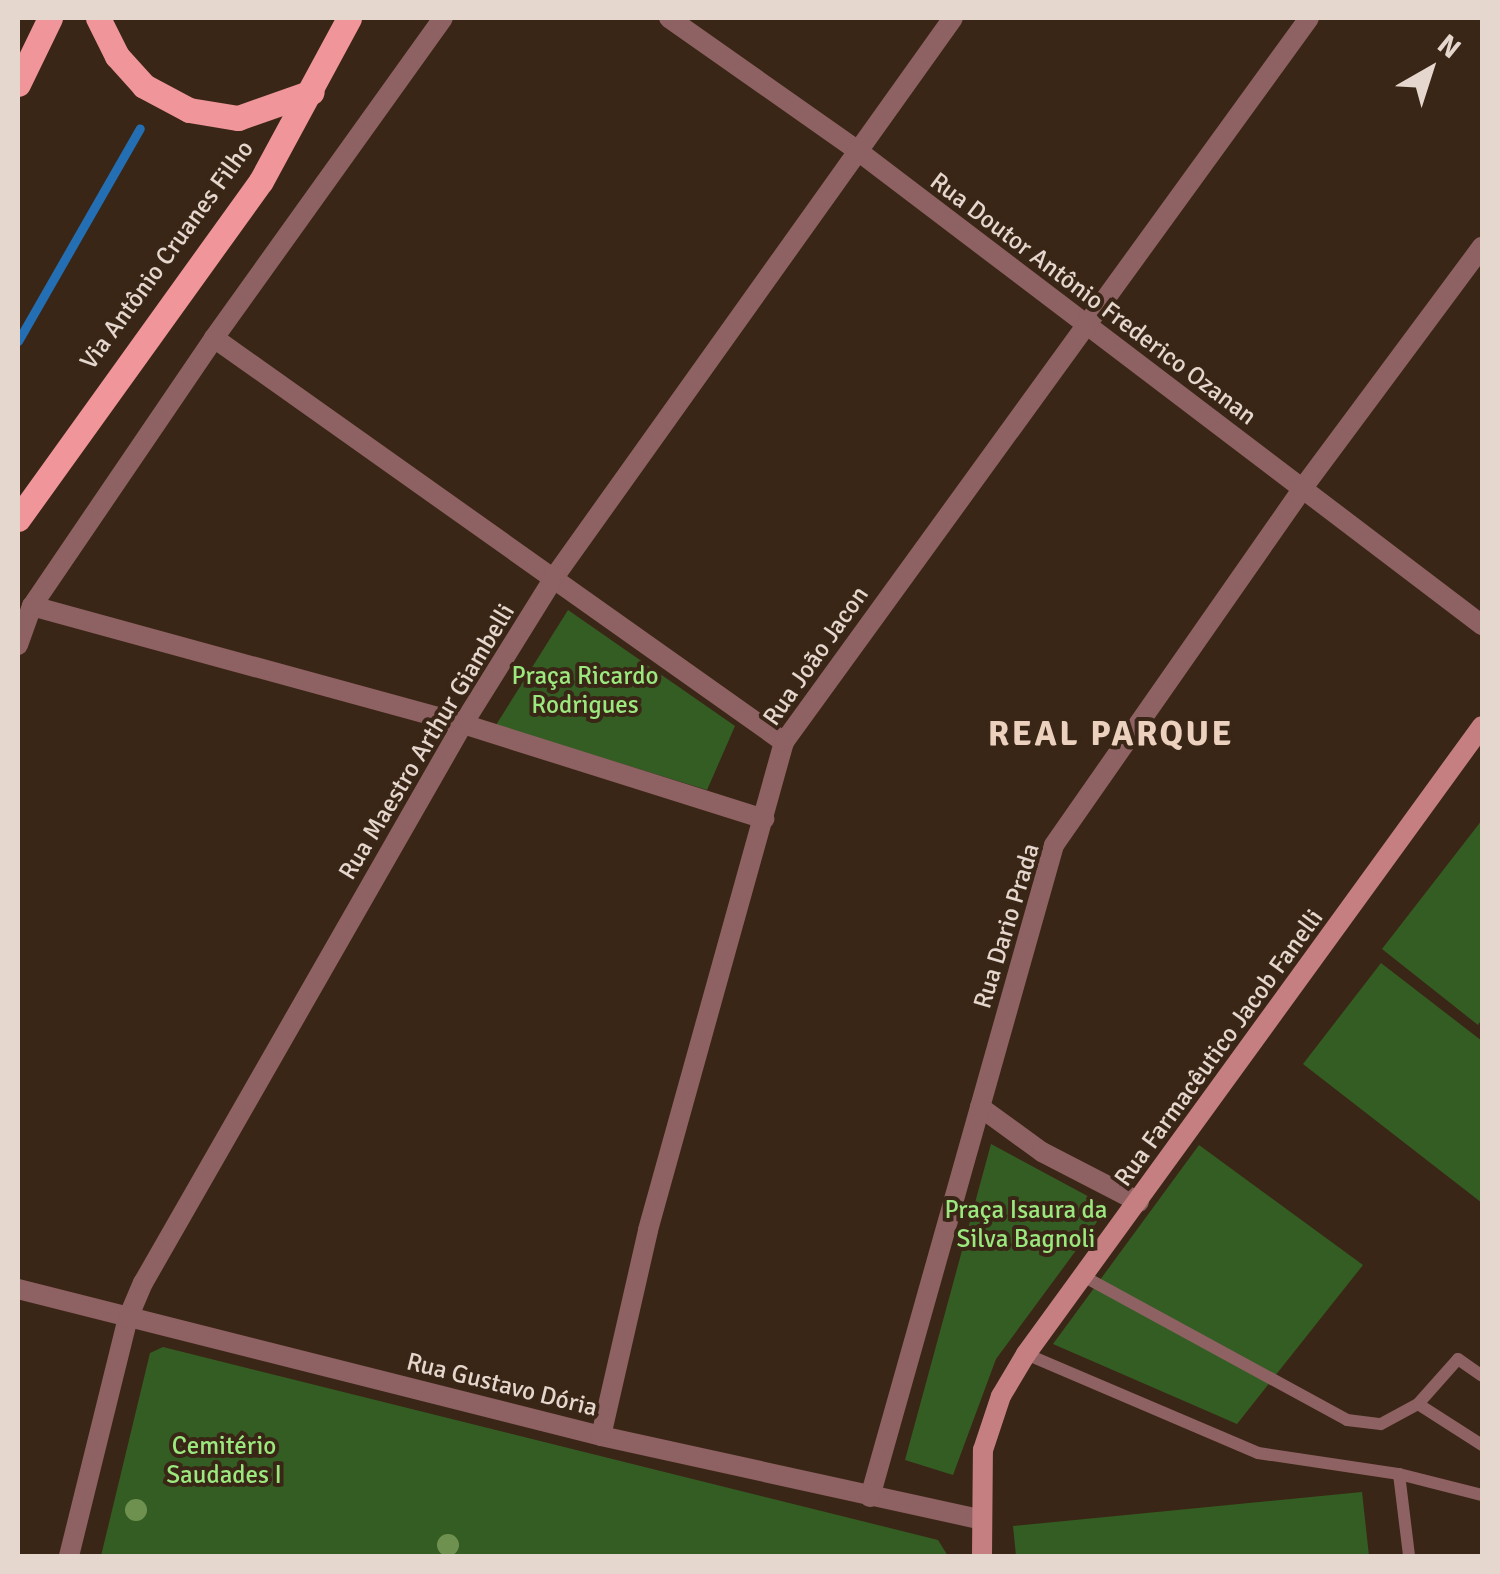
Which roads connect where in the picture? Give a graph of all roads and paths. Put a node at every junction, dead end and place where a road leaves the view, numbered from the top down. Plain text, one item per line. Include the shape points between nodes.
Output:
1 (50, 18) edge
2 (98, 18) edge
3 (349, 18) edge
4 (442, 18) edge
5 (669, 18) edge
6 (953, 18) edge
7 (1309, 18) edge
8 (18, 84) edge
9 (312, 92) junction
10 (858, 150) junction
11 (1482, 247) edge
12 (1084, 325) junction
13 (214, 338) junction
14 (1302, 489) junction
15 (18, 518) edge
16 (555, 576) junction
17 (32, 606) junction
18 (1482, 624) edge
19 (18, 645) edge
20 (463, 724) junction
21 (1482, 726) edge
22 (784, 742) junction
23 (764, 819) junction
24 (980, 1107) junction
25 (1138, 1202) junction
26 (1083, 1276) junction
27 (18, 1290) edge
28 (128, 1318) junction
29 (1026, 1354) junction
30 (1482, 1376) edge
31 (1418, 1404) junction
32 (602, 1436) junction
33 (1482, 1445) edge
34 (1399, 1474) junction
35 (1482, 1495) edge
36 (870, 1496) junction
37 (978, 1519) junction
38 (68, 1556) edge
39 (982, 1556) edge
40 (1409, 1556) edge

1 - 8 main road
2 - 9 main road via 117,56 144,86 189,110 238,118
3 - 9 main road, Via Antônio Cruanes Filho
4 - 13 street
5 - 10 street, Rua Doutor Antônio Frederico Ozanan
6 - 10 street, Rua Maestro Arthur Giambelli
7 - 12 street, Rua João Jacon
9 - 15 main road, Via Antônio Cruanes Filho via 261,181
10 - 12 street, Rua Doutor Antônio Frederico Ozanan
10 - 16 street, Rua Maestro Arthur Giambelli
11 - 14 street, Rua Dario Prada
12 - 14 street, Rua Doutor Antônio Frederico Ozanan
12 - 22 street, Rua João Jacon
13 - 16 street
13 - 17 street
14 - 18 street, Rua Doutor Antônio Frederico Ozanan
14 - 24 street, Rua Dario Prada via 1054,845
16 - 20 street, Rua Maestro Arthur Giambelli
16 - 22 street
17 - 19 street
17 - 20 street
20 - 23 street
20 - 28 street, Rua Maestro Arthur Giambelli
21 - 25 main road, Rua Farmacêutico Jacob Fanelli
22 - 23 street, Rua João Jacon
23 - 32 street, Rua João Jacon via 648,1230
24 - 25 street via 1042,1152
24 - 36 street, Rua Dario Prada
25 - 26 main road, Rua Farmacêutico Jacob Fanelli
26 - 29 main road, Rua Farmacêutico Jacob Fanelli
26 - 31 lane via 1347,1420 1381,1424
27 - 28 street, Rua Gustavo Dória
28 - 32 street, Rua Gustavo Dória
28 - 38 street, Rua Maestro Arthur Giambelli
29 - 34 lane via 1258,1453
29 - 37 main road, Rua Farmacêutico Jacob Fanelli via 1001,1396 983,1450
30 - 31 lane via 1458,1359
31 - 33 lane
32 - 36 street, Rua Gustavo Dória
34 - 35 lane
34 - 40 lane
36 - 37 street, Rua Gustavo Dória
37 - 39 main road, Rua Farmacêutico Jacob Fanelli

